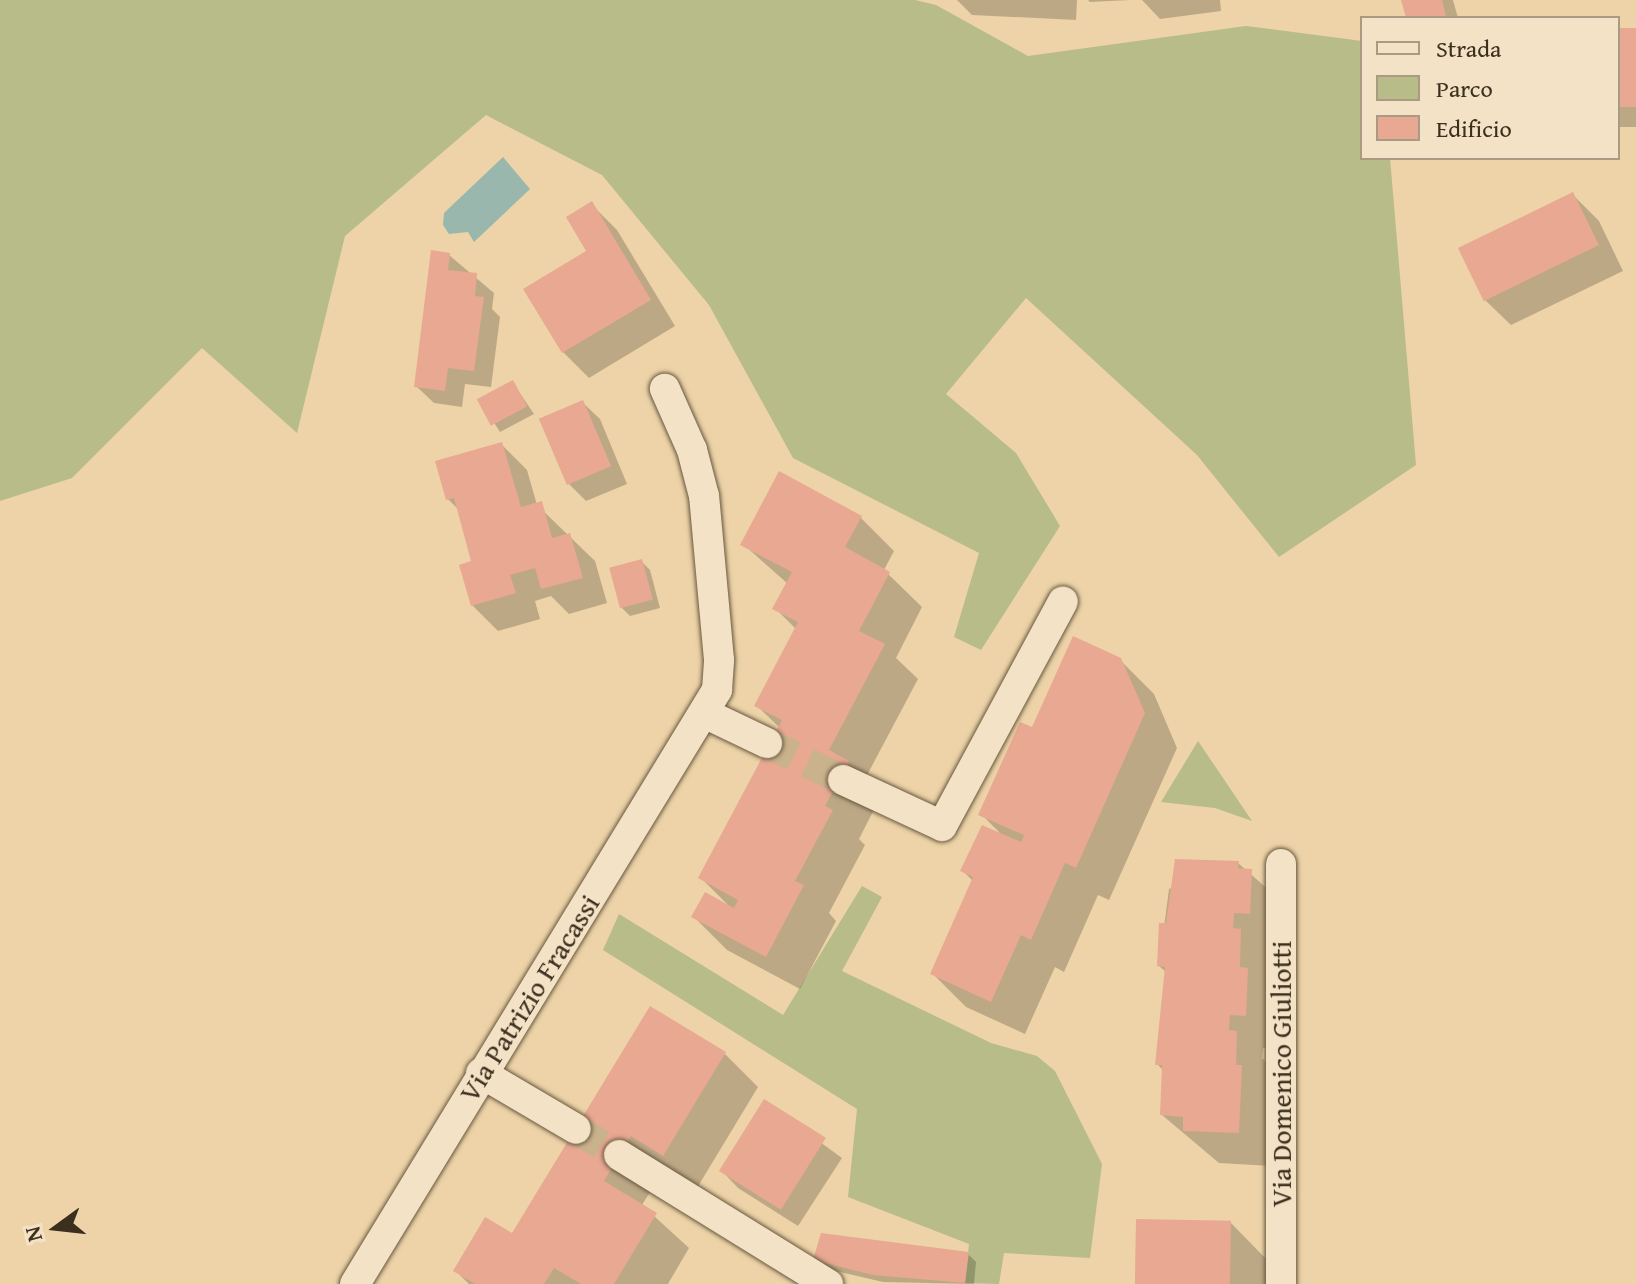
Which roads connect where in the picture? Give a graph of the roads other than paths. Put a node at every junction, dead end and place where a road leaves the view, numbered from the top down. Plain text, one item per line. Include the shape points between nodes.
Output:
1 (665, 389) dead end
2 (1063, 601) dead end
3 (704, 713) junction
4 (767, 743) tunnel mouth
5 (843, 780) tunnel mouth
6 (1281, 864) dead end
7 (481, 1073) junction
8 (576, 1129) tunnel mouth
9 (619, 1155) tunnel mouth
10 (355, 1284) edge
11 (828, 1284) edge
12 (1281, 1284) edge

1 - 3 street, Via Patrizio Fracassi via 692,450 704,496 719,660 717,690
2 - 5 street via 942,826
3 - 4 street
3 - 7 street, Via Patrizio Fracassi
6 - 12 street, Via Domenico Giuliotti
7 - 8 street
7 - 10 street, Via Patrizio Fracassi
9 - 11 street

